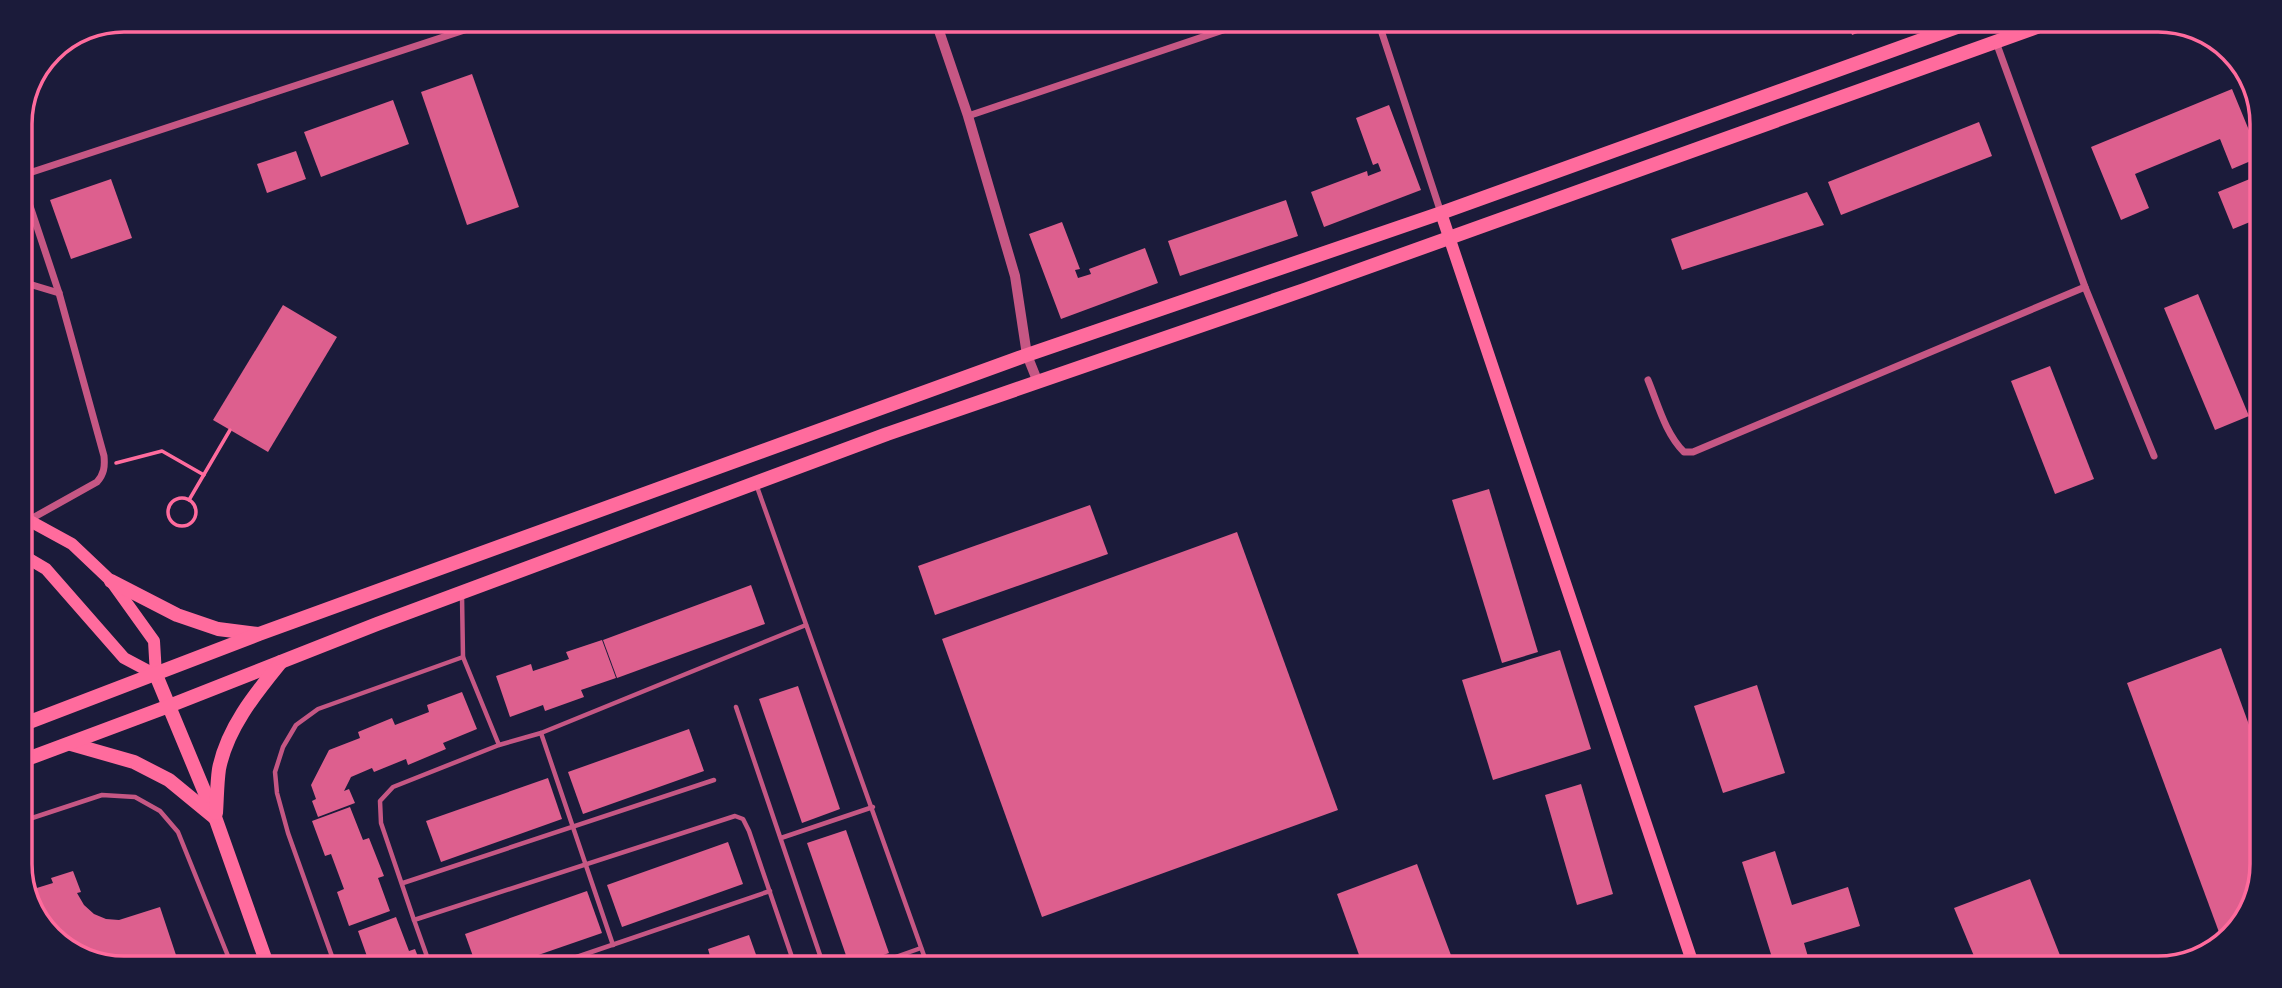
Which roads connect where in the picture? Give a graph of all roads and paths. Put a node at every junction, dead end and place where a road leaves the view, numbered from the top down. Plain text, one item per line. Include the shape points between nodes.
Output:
1 (459, 32) edge
2 (939, 32) edge
3 (1217, 32) edge
4 (1382, 32) edge
5 (1943, 32) edge
6 (2024, 32) edge
7 (1996, 43) junction
8 (968, 116) junction
9 (32, 172) edge
10 (32, 212) edge
11 (1441, 213) junction
12 (1449, 238) junction
13 (32, 285) edge
14 (2085, 287) junction
15 (59, 293) junction
16 (1027, 355) junction
17 (1037, 380) junction
18 (1648, 380) dead end
19 (230, 430) dead end
20 (2154, 456) dead end
21 (105, 466) junction
22 (204, 475) junction
23 (756, 483) junction
24 (189, 500) junction
25 (32, 514) edge
26 (32, 522) edge
27 (32, 561) edge
28 (111, 581) junction
29 (462, 592) junction
30 (806, 625) junction
31 (259, 634) junction
32 (463, 657) junction
33 (283, 660) junction
34 (156, 675) junction
35 (169, 706) junction
36 (736, 706) dead end
37 (32, 721) edge
38 (541, 733) junction
39 (71, 744) junction
40 (499, 745) junction
41 (32, 758) edge
42 (714, 780) dead end
43 (873, 807) junction
44 (215, 817) junction
45 (32, 818) edge
46 (572, 827) junction
47 (781, 838) junction
48 (586, 865) junction
49 (403, 883) junction
50 (770, 891) junction
51 (414, 920) junction
52 (613, 945) junction
53 (921, 948) junction
54 (228, 956) edge
55 (260, 956) edge
56 (332, 956) edge
57 (427, 956) edge
58 (580, 956) edge
59 (792, 956) edge
60 (821, 956) edge
61 (898, 956) edge
62 (924, 956) edge
63 (1690, 956) edge

1 - 9 street
2 - 8 street
3 - 8 street
4 - 11 street
5 - 11 highway
6 - 7 highway
7 - 12 highway
7 - 14 street
8 - 16 street via 1015,276
10 - 15 street
11 - 12 main road
11 - 16 highway
12 - 17 highway
12 - 63 main road
13 - 15 street
14 - 18 street via 1693,452 1684,452 1669,433
14 - 20 street
15 - 21 street
16 - 17 street
16 - 31 highway
17 - 23 highway
19 - 22 path
21 - 22 path via 162,451
21 - 25 street via 97,482
22 - 24 path
23 - 29 highway
23 - 30 lane
24 - 24 path via 196,509 194,518 188,524 175,524 169,517 171,504
26 - 28 main road via 72,544
27 - 34 main road via 46,569 124,658
28 - 31 highway via 177,615 218,629
28 - 34 main road via 154,641
29 - 32 lane
29 - 33 highway
30 - 38 lane
30 - 43 lane
31 - 34 highway
32 - 40 lane
32 - 56 lane via 318,709 296,724 283,747 275,772 277,793
33 - 35 highway
33 - 44 highway via 253,696 230,736 219,769
34 - 35 highway
34 - 37 highway
35 - 39 highway
35 - 44 highway
36 - 47 lane
38 - 40 lane
38 - 46 lane
39 - 41 highway
39 - 44 highway via 134,762 169,780
40 - 49 lane via 393,786 380,801 382,823
42 - 46 lane
43 - 47 lane
43 - 53 lane
44 - 55 highway
45 - 54 lane via 102,795 135,797 160,811 177,832
46 - 48 lane
46 - 49 lane
47 - 60 lane
48 - 50 lane via 735,816 743,819 749,831
48 - 51 lane
48 - 52 lane
49 - 51 lane
50 - 52 lane
50 - 59 lane
51 - 57 lane
52 - 58 lane
53 - 61 lane
53 - 62 lane

